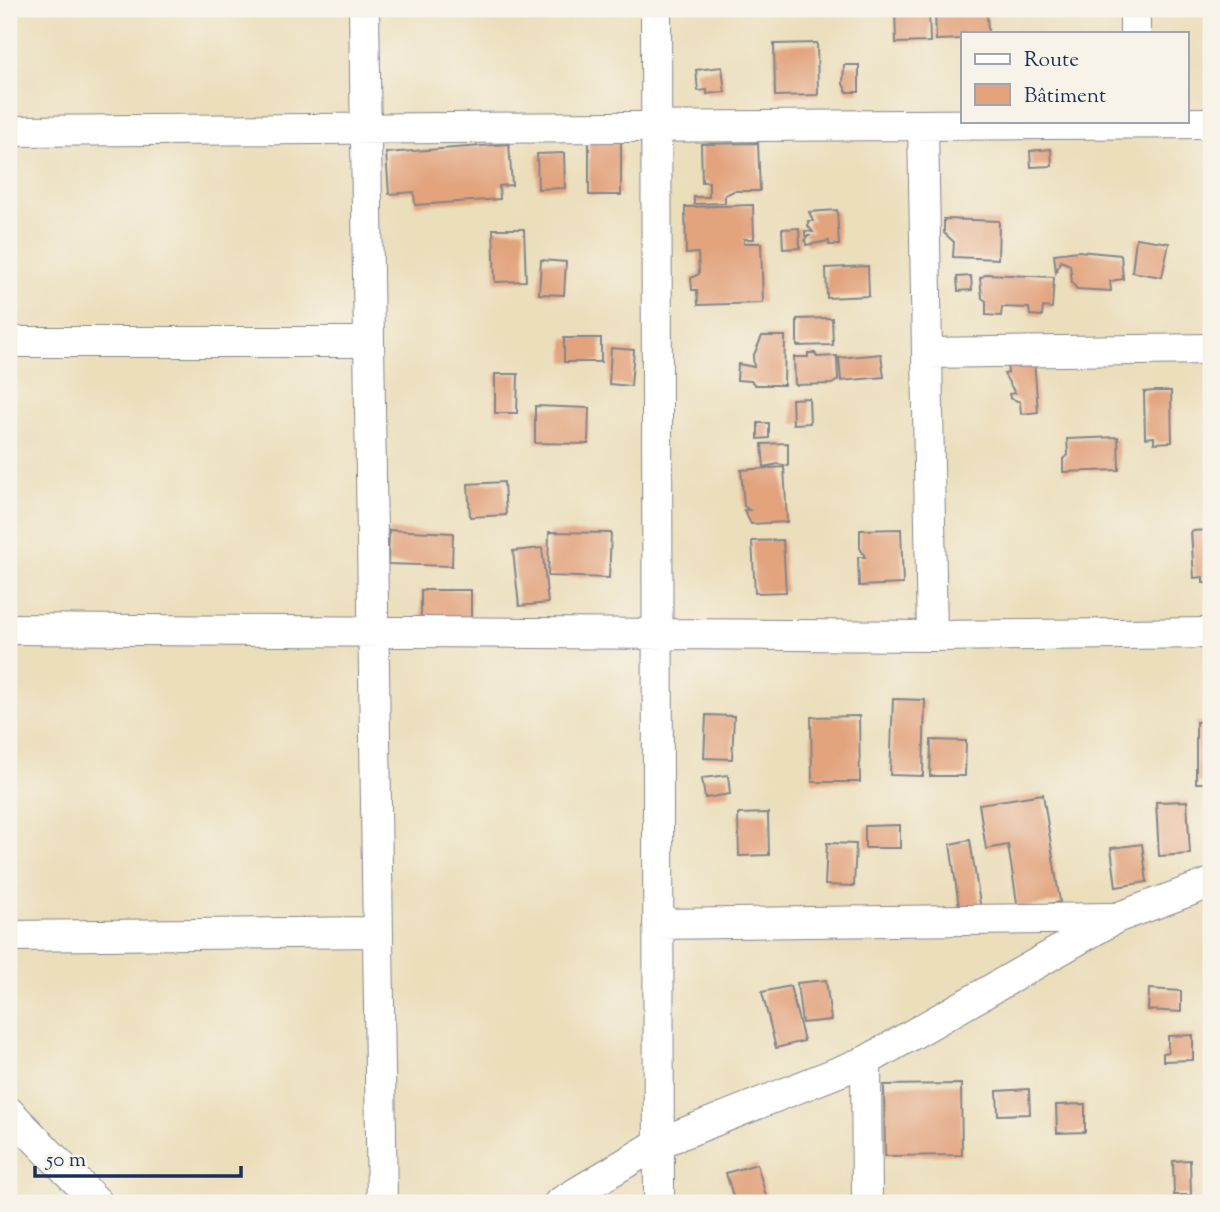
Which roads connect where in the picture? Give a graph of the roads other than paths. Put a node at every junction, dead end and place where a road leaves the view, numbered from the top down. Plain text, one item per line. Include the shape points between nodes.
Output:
1 (364, 9) edge
2 (656, 9) edge
3 (1135, 9) edge
4 (1135, 32) edge
5 (1135, 122) edge
6 (1211, 123) edge
7 (923, 125) junction
8 (656, 127) junction
9 (365, 129) junction
10 (9, 131) edge
11 (9, 342) edge
12 (369, 342) junction
13 (1211, 349) edge
14 (928, 353) junction
15 (9, 629) edge
16 (373, 632) junction
17 (1211, 633) edge
18 (657, 634) junction
19 (932, 636) junction
20 (1211, 883) edge
21 (1116, 918) junction
22 (658, 924) junction
23 (377, 932) junction
24 (9, 936) edge
25 (866, 1061) junction
26 (9, 1112) edge
27 (659, 1143) junction
28 (99, 1203) edge
29 (382, 1203) edge
30 (559, 1203) edge
31 (659, 1203) edge
32 (867, 1203) edge

1 - 9 street
2 - 8 street
3 - 4 street
5 - 6 street
5 - 7 street
7 - 8 street
7 - 14 street
8 - 9 street
8 - 18 street
9 - 10 street
9 - 12 street
11 - 12 street
12 - 16 street
13 - 14 street
14 - 19 street
15 - 16 street
16 - 18 street
16 - 23 street
17 - 19 street
18 - 19 street
18 - 22 street
20 - 21 street
21 - 22 street
21 - 25 street
22 - 27 street
23 - 24 street
23 - 29 street
25 - 27 street
25 - 32 street
26 - 28 street
27 - 30 street
27 - 31 street

